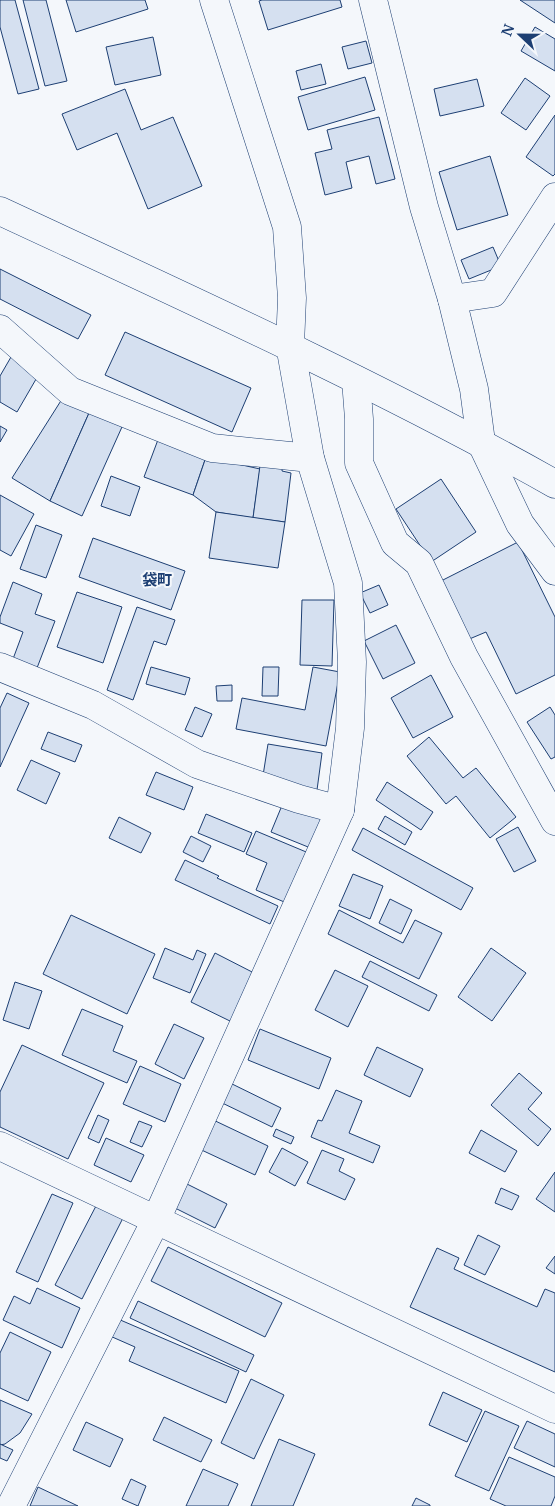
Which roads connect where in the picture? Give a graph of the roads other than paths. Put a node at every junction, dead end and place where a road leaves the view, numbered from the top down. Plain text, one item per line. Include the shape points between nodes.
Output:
1 (214, 0) edge
2 (373, 0) edge
3 (555, 197) edge
4 (0, 211) edge
5 (452, 299) junction
6 (0, 329) edge
7 (290, 345) junction
8 (356, 380) junction
9 (481, 442) junction
10 (310, 458) junction
11 (555, 484) edge
12 (555, 571) edge
13 (0, 667) edge
14 (340, 810) junction
15 (555, 821) edge
16 (0, 1146) edge
17 (156, 1220) junction
18 (555, 1409) edge
19 (10, 1506) edge

1 - 7 street via 287,227 292,298
2 - 5 street via 424,208
3 - 5 street via 493,293
4 - 7 street
5 - 9 street via 474,389
6 - 10 street via 70,391 212,448
7 - 8 street
7 - 10 street
8 - 9 street
8 - 15 street via 359,463 395,543 419,563 464,657
9 - 11 street
9 - 12 street via 520,524
10 - 14 street via 348,583 352,662 350,718
13 - 14 street via 92,705 197,764
14 - 17 street
16 - 17 street
17 - 18 street
17 - 19 street

